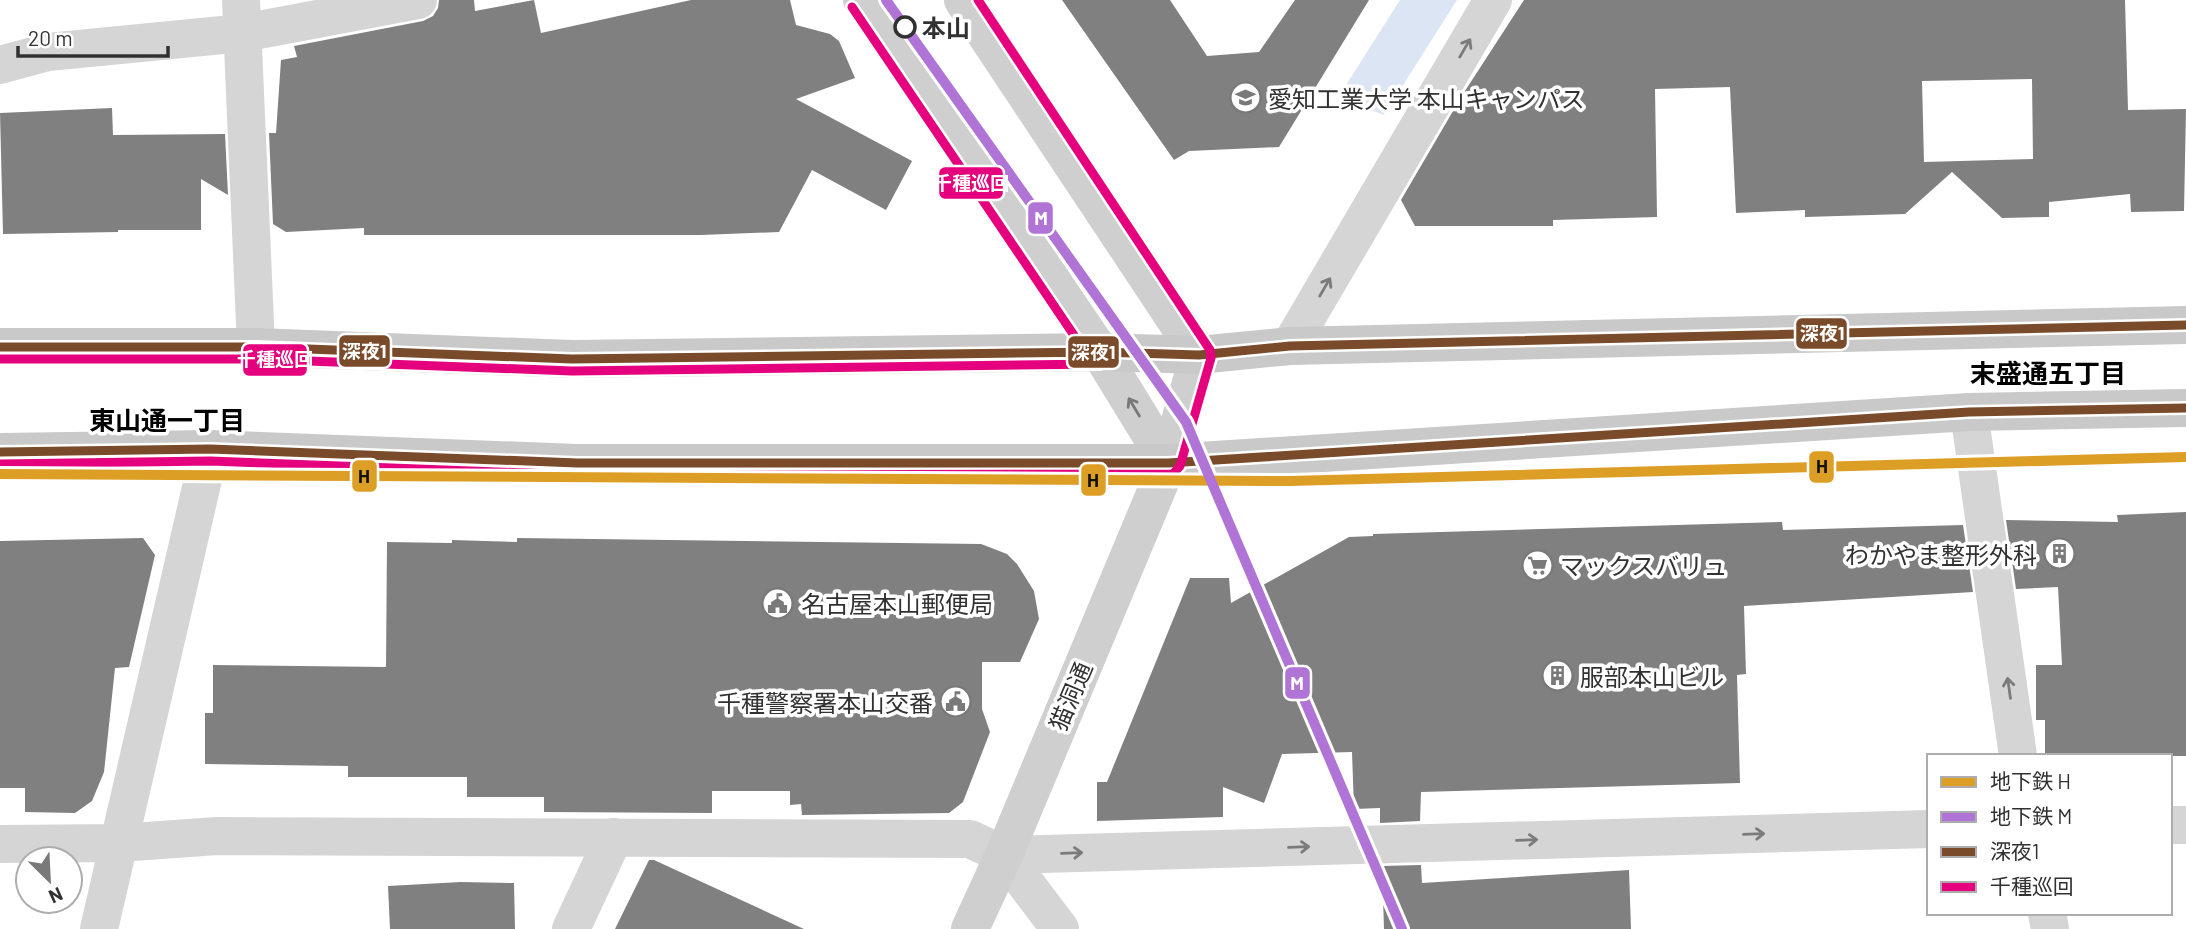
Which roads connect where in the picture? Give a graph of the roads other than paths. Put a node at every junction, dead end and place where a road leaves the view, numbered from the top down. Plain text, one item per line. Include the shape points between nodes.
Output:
1 (418, 0) edge
2 (862, 0) edge
3 (963, 0) edge
4 (1493, 0) edge
5 (242, 17) edge
6 (0, 65) edge
7 (2186, 324) edge
8 (1290, 346) junction
9 (0, 347) edge
10 (256, 347) junction
11 (1100, 352) junction
12 (1199, 355) junction
13 (2186, 408) edge
14 (1969, 412) junction
15 (210, 449) junction
16 (0, 452) edge
17 (1168, 463) junction
18 (2018, 754) edge
19 (1927, 829) edge
20 (614, 837) junction
21 (0, 844) edge
22 (119, 844) junction
23 (1004, 855) junction
24 (99, 929) edge
25 (571, 929) edge
26 (970, 929) edge
27 (1060, 929) edge

1 - 5 street
2 - 11 street
3 - 12 street
8 -> 4 street
5 - 6 street
5 - 10 street
7 - 8 main road
8 - 12 main road
9 - 10 main road
10 - 11 main road via 572,359
11 - 12 main road
17 -> 11 street
12 - 17 street, 猫洞通
13 - 14 main road
14 - 17 main road
18 -> 14 street
15 - 16 main road
15 - 17 main road via 577,463
15 - 22 street
17 - 23 street, 猫洞通
23 -> 19 street
20 - 22 street via 216,836
20 - 23 street via 970,839
20 - 25 street
21 - 22 street
22 - 24 street
23 - 26 street, 猫洞通
23 - 27 street

